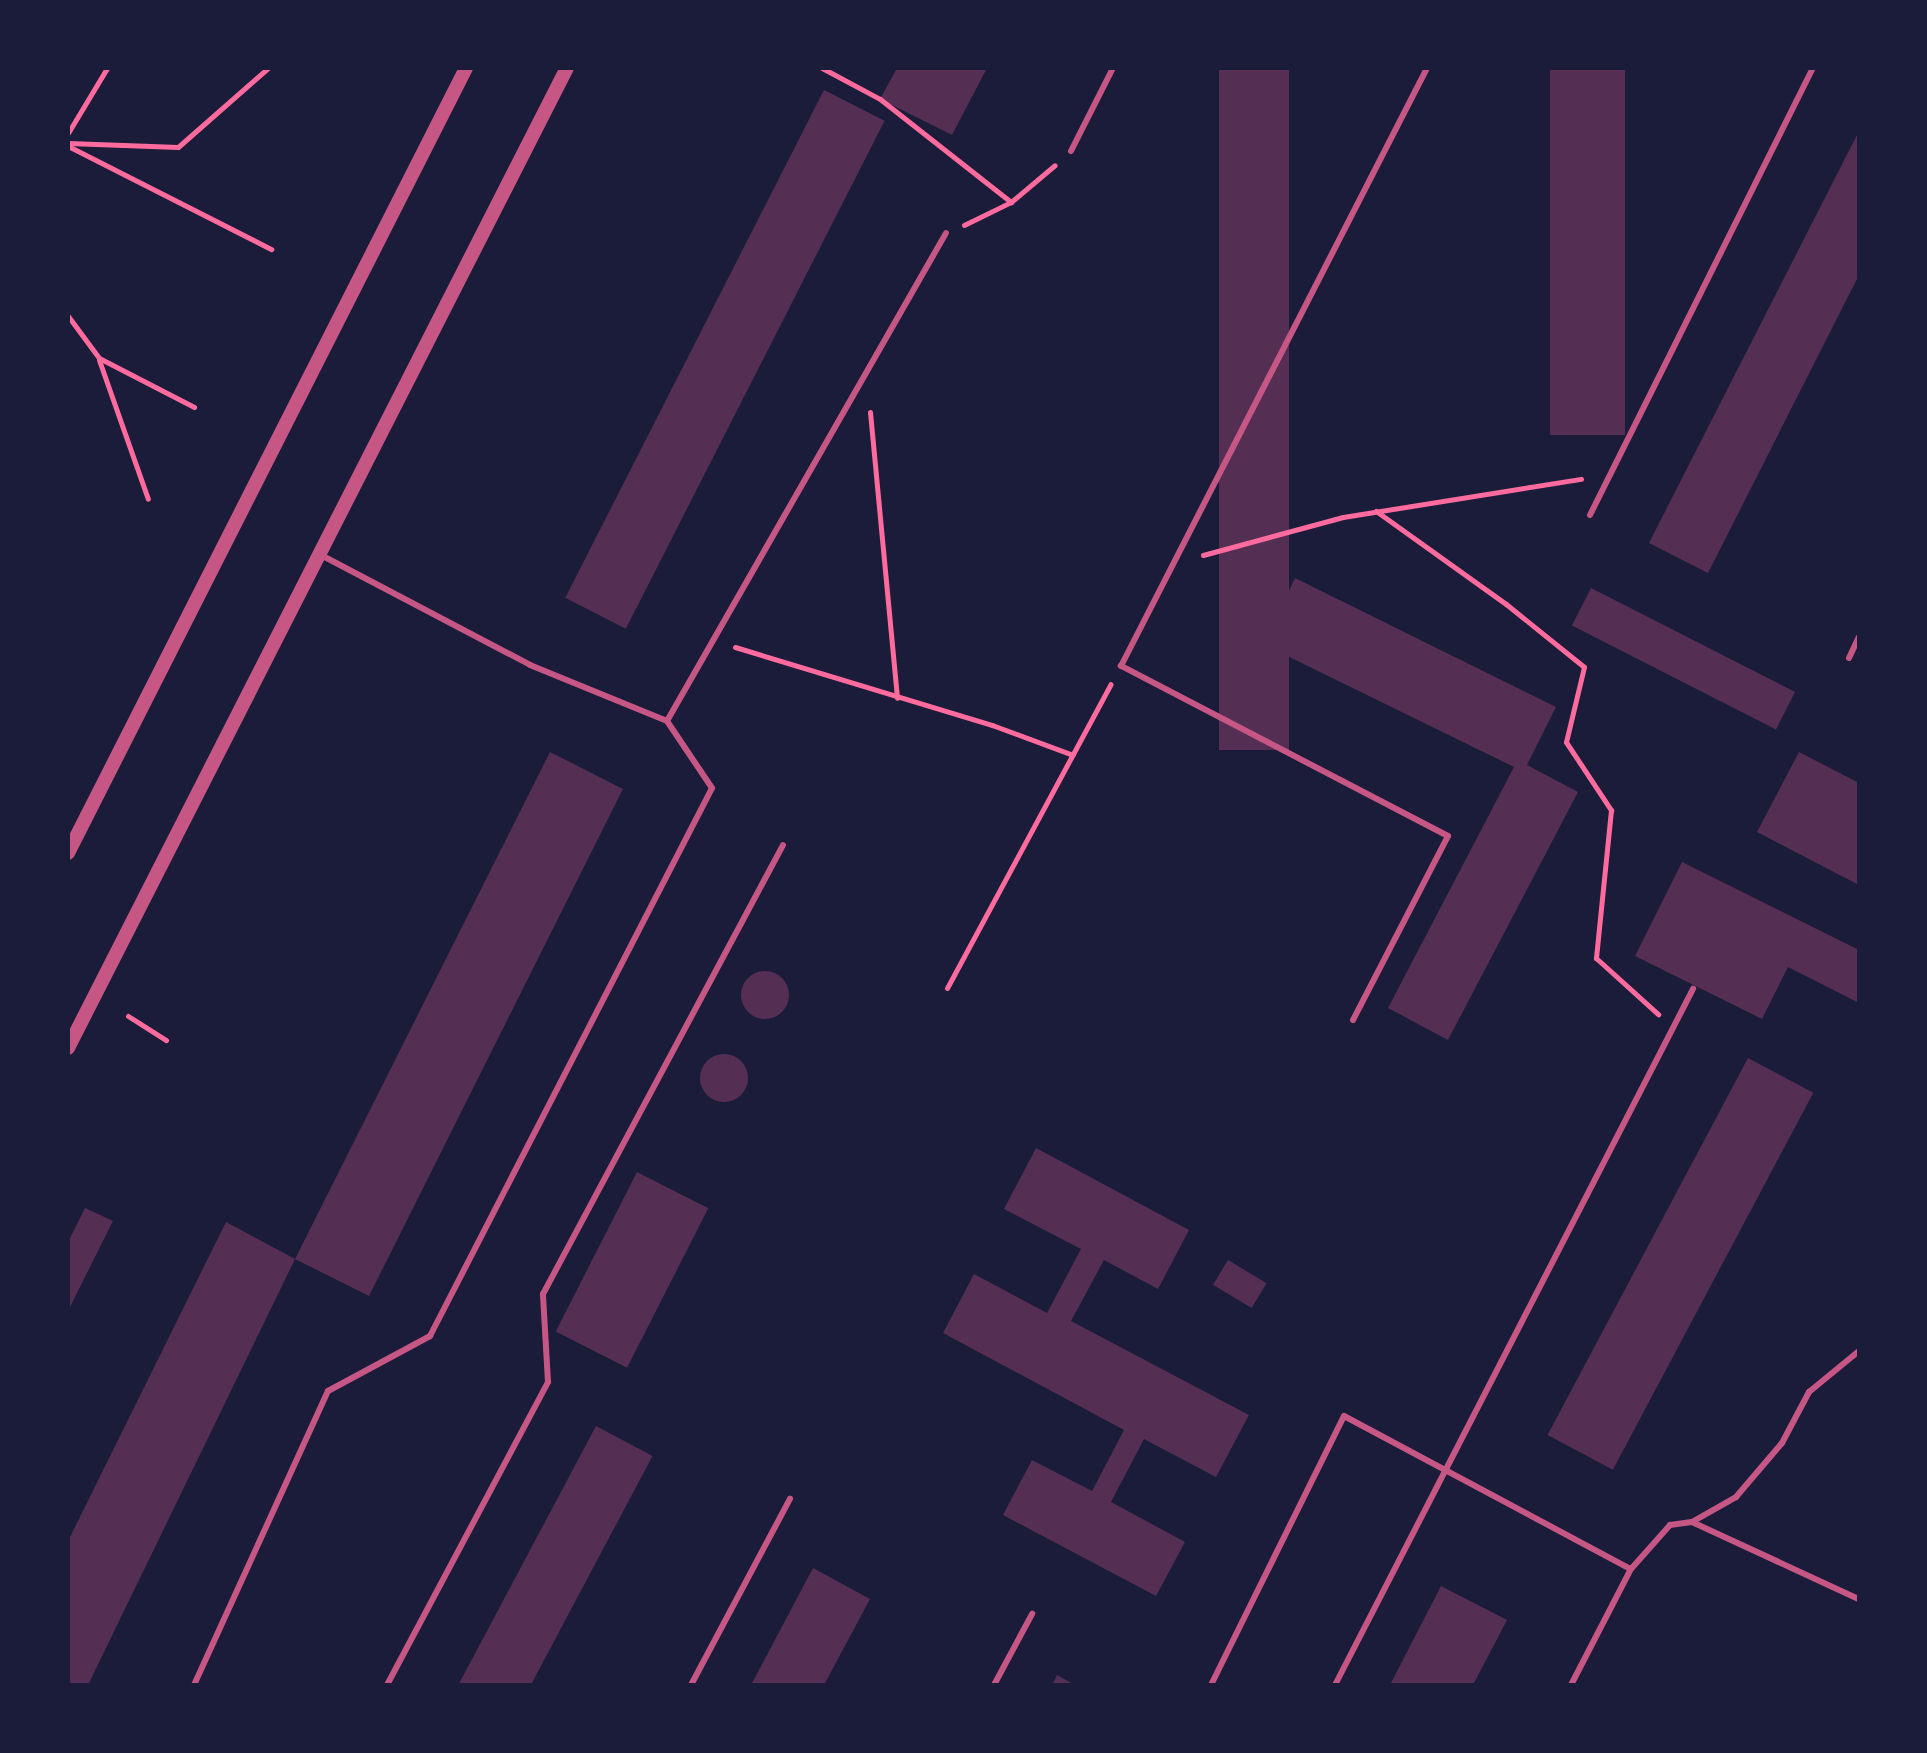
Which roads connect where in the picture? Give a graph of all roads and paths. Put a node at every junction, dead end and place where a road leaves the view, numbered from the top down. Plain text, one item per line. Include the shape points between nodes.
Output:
1 (107, 68) edge
2 (257, 68) edge
3 (268, 68) edge
4 (466, 68) edge
5 (567, 68) edge
6 (822, 68) edge
7 (1113, 68) edge
8 (1427, 68) edge
9 (1813, 68) edge
10 (262, 74) junction
11 (68, 133) edge
12 (68, 145) edge
13 (1071, 151) joint
14 (1011, 202) junction
15 (946, 233) joint
16 (271, 249) dead end
17 (68, 316) edge
18 (99, 358) junction
19 (867, 373) junction
20 (194, 407) dead end
21 (1610, 475) junction
22 (148, 499) dead end
23 (1376, 511) junction
24 (1590, 515) dead end
25 (319, 554) junction
26 (1174, 562) junction
27 (1859, 637) edge
28 (712, 641) junction
29 (1849, 658) dead end
30 (1121, 666) junction
31 (897, 698) junction
32 (667, 721) junction
33 (1073, 755) junction
34 (783, 845) dead end
35 (68, 853) edge
36 (947, 988) dead end
37 (1693, 989) dead end
38 (128, 1016) dead end
39 (1353, 1020) dead end
40 (1673, 1028) junction
41 (166, 1040) dead end
42 (68, 1048) edge
43 (1859, 1351) edge
44 (1446, 1473) junction
45 (790, 1499) dead end
46 (1692, 1522) junction
47 (1631, 1569) junction
48 (1859, 1599) edge
49 (1032, 1614) dead end
50 (194, 1685) edge
51 (387, 1685) edge
52 (691, 1685) edge
53 (994, 1685) edge
54 (1211, 1685) edge
55 (1335, 1685) edge
56 (1571, 1685) edge

1 - 11 path
2 - 10 path
3 - 10 path
4 - 35 street
5 - 25 street
6 - 14 path via 880,99
7 - 13 lane
8 - 26 lane
9 - 21 lane
10 - 12 path via 178,147
12 - 16 path
13 - 14 path
14 - 15 path
15 - 19 lane
17 - 18 path
18 - 20 path
18 - 22 path
19 - 28 lane
19 - 31 path
21 - 23 path
21 - 24 lane
23 - 26 path
23 - 40 path via 1584,667 1566,742 1611,810 1596,958
25 - 32 lane via 530,665
25 - 42 street
26 - 30 lane
27 - 29 lane
28 - 31 path
28 - 32 lane
30 - 33 path
30 - 39 lane via 1448,836
31 - 33 path
32 - 50 lane via 712,788 430,1336 328,1391
33 - 36 path
34 - 51 lane via 543,1294 548,1382
37 - 40 lane
38 - 41 path
40 - 44 lane
43 - 46 lane via 1809,1392 1782,1443 1736,1497
44 - 47 lane
44 - 54 lane via 1344,1416
44 - 55 lane
45 - 52 lane
46 - 47 lane via 1670,1525
46 - 48 lane
47 - 56 lane
49 - 53 lane

